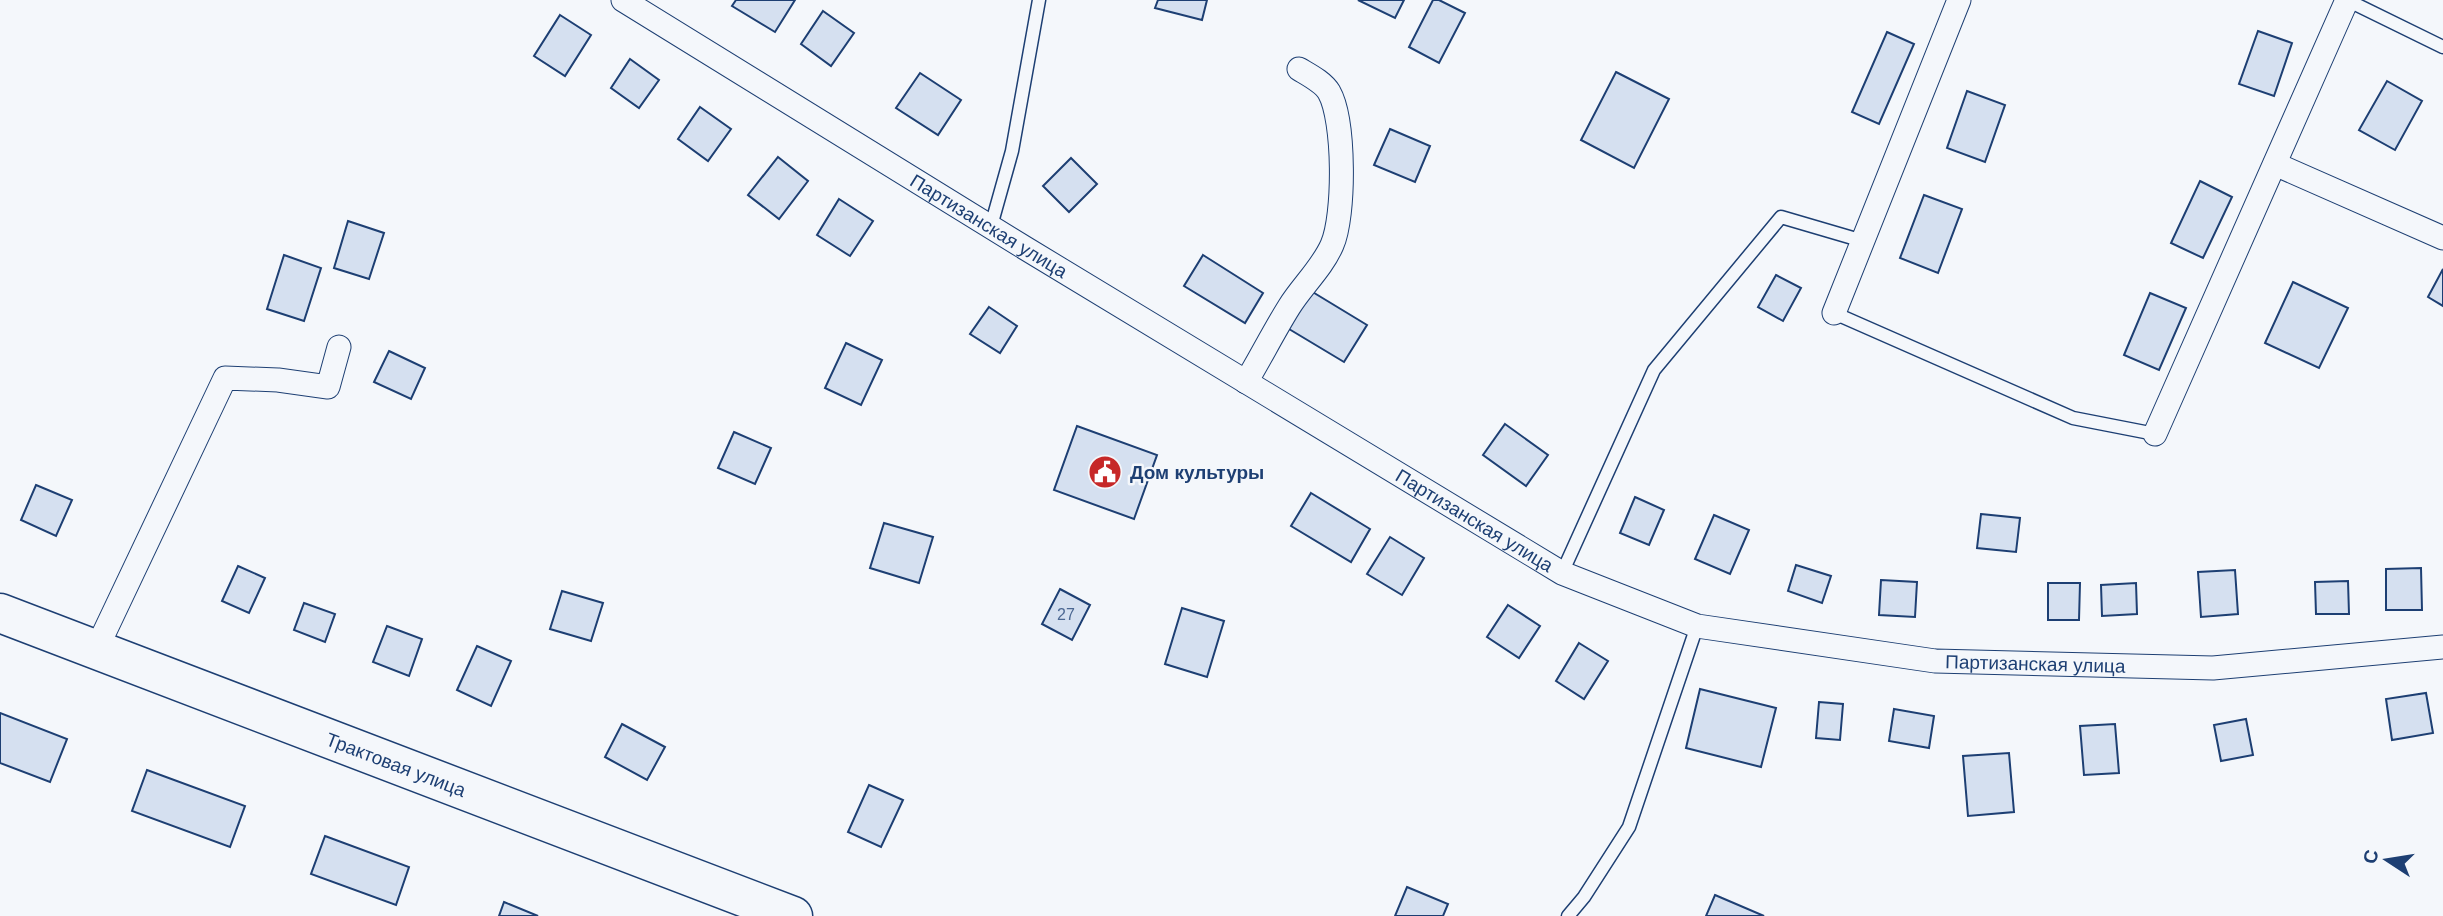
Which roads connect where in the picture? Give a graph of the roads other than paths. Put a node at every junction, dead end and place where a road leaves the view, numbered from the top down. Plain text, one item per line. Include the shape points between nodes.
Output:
1 (623, 0) edge
2 (1039, 0) edge
3 (1959, 0) edge
4 (2347, 0) edge
5 (2443, 47) edge
6 (1300, 69) dead end
7 (2275, 164) junction
8 (991, 226) junction
9 (2443, 238) edge
10 (1863, 241) junction
11 (1834, 313) joint
12 (339, 347) dead end
13 (1246, 382) junction
14 (2155, 434) joint
15 (1562, 573) junction
16 (0, 613) edge
17 (1697, 626) junction
18 (2443, 647) edge
19 (96, 650) junction
20 (793, 916) edge
21 (1568, 916) edge

1 - 8 street, Партизанская улица
2 - 8 lane via 1012,151
3 - 10 street
4 - 5 lane
4 - 7 street
6 - 13 street via 1327,89 1335,105 1341,145 1336,227 1326,257 1289,308
7 - 9 street
7 - 14 street
8 - 13 street, Партизанская улица
10 - 11 street
10 - 15 lane via 1781,217 1654,370
11 - 14 lane via 2073,418
12 - 19 street via 328,387 225,378
13 - 15 street, Партизанская улица
15 - 17 street, Партизанская улица
16 - 19 highway, Трактовая улица
17 - 18 street, Партизанская улица via 1935,661 2213,667
17 - 21 lane via 1629,827
19 - 20 highway, Трактовая улица

